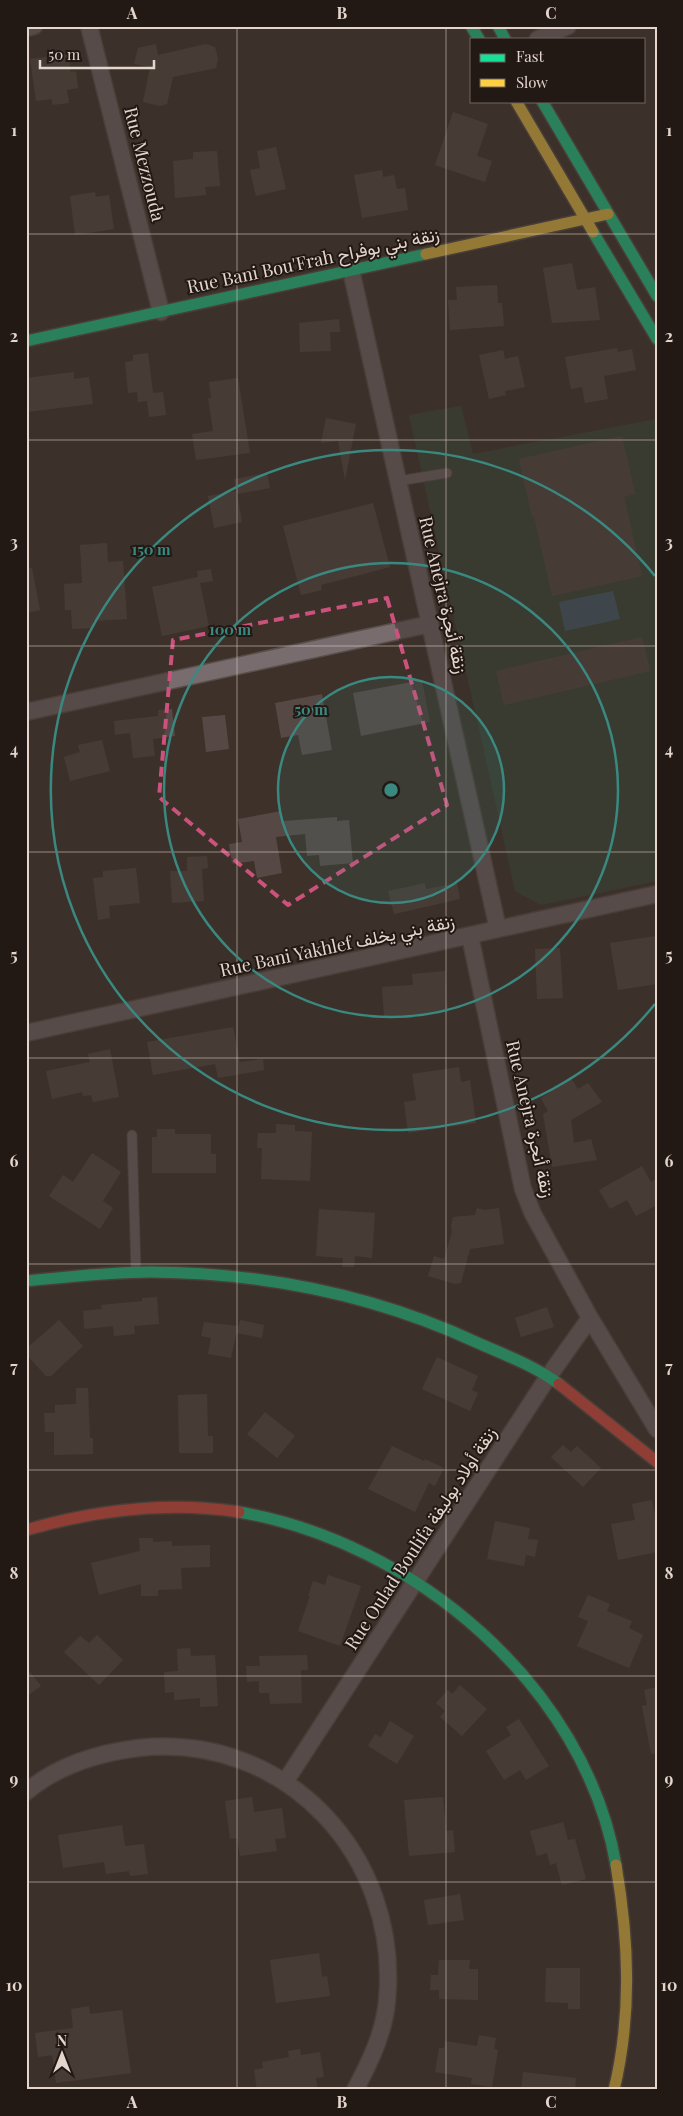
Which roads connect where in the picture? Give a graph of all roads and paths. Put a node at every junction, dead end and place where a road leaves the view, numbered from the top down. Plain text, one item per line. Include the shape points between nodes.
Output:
1 (34, 26) edge
2 (89, 26) edge
3 (471, 26) edge
4 (498, 26) edge
5 (568, 26) edge
6 (26, 28) edge
7 (477, 38) edge
8 (504, 38) edge
9 (540, 38) edge
10 (517, 102) edge
11 (543, 102) edge
12 (608, 214) junction
13 (585, 219) junction
14 (351, 270) junction
15 (657, 296) edge
16 (161, 312) junction
17 (657, 339) edge
18 (26, 341) edge
19 (447, 473) dead end
20 (398, 481) junction
21 (430, 624) junction
22 (26, 712) edge
23 (657, 894) edge
24 (498, 929) junction
25 (470, 936) junction
26 (26, 1033) edge
27 (132, 1135) dead end
28 (136, 1273) junction
29 (26, 1281) edge
30 (590, 1318) junction
31 (548, 1377) junction
32 (657, 1429) edge
33 (657, 1462) edge
34 (26, 1530) edge
35 (416, 1582) junction
36 (285, 1782) junction
37 (26, 1792) edge
38 (355, 2090) edge
39 (614, 2090) edge

1 - 6 street
2 - 16 street, Rue Mezzouda
3 - 7 street
4 - 8 street
5 - 9 street
10 - 13 street
11 - 12 street
12 - 13 street, Rue Bani Bou'Frah زنقة بني بوفراح
12 - 15 street
13 - 14 street, Rue Bani Bou'Frah زنقة بني بوفراح
13 - 17 street
14 - 16 street, Rue Bani Bou'Frah زنقة بني بوفراح
14 - 20 street, Rue Anejra زنقة أنجرة
16 - 18 street, Rue Bani Bou'Frah زنقة بني بوفراح
19 - 20 lane
20 - 21 street, Rue Anejra زنقة أنجرة
21 - 22 street
21 - 24 street, Rue Anejra زنقة أنجرة
23 - 24 street, Rue Bani Yakhlef زنقة بني يخلف
24 - 25 street, Rue Bani Yakhlef زنقة بني يخلف
25 - 26 street, Rue Bani Yakhlef زنقة بني يخلف
25 - 30 street, Rue Anejra زنقة أنجرة via 523,1189 533,1214
27 - 28 lane
28 - 29 street
28 - 31 street via 230,1275 329,1290 464,1334
30 - 31 street, Rue Oulad Boulifa زنقة أولاد بوليفة
30 - 32 street, Rue Anejra زنقة أنجرة
31 - 33 street
31 - 35 street, Rue Oulad Boulifa زنقة أولاد بوليفة
34 - 35 street via 70,1518 137,1508 224,1510 309,1531
35 - 36 street, Rue Oulad Boulifa زنقة أولاد بوليفة
35 - 39 street via 483,1635 521,1675 564,1730 599,1799 619,1880 626,1938 628,1998 625,2037
36 - 37 street via 246,1762 204,1750 160,1746 116,1751 74,1764
36 - 38 street via 325,1815 356,1855 378,1902 388,1952 387,2003 375,2052

